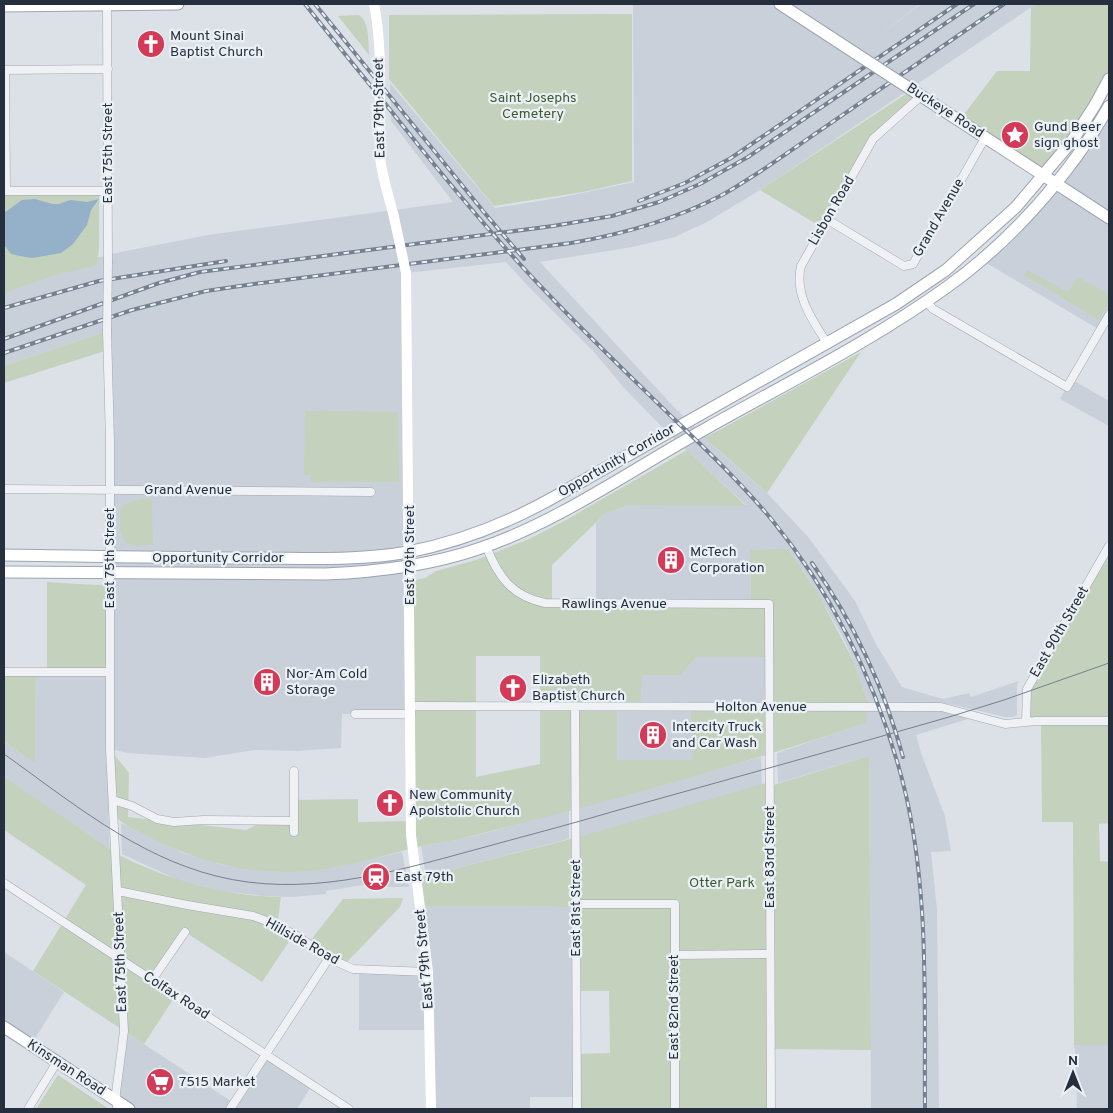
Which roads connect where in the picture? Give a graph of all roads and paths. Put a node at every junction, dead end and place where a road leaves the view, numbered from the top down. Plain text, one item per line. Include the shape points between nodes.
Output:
1 (178, 4) edge
2 (374, 4) edge
3 (780, 4) edge
4 (107, 5) junction
5 (4, 6) edge
6 (108, 69) junction
7 (4, 70) edge
8 (1109, 79) edge
9 (916, 93) junction
10 (1109, 106) edge
11 (985, 138) junction
12 (1043, 176) junction
13 (1055, 183) junction
14 (5, 191) edge
15 (109, 191) junction
16 (1109, 218) edge
17 (828, 220) junction
18 (926, 301) junction
19 (1109, 314) edge
20 (827, 343) junction
21 (4, 489) edge
22 (110, 490) junction
23 (372, 492) dead end
24 (486, 546) junction
25 (1109, 546) edge
26 (410, 551) junction
27 (4, 555) edge
28 (110, 557) junction
29 (410, 566) junction
30 (4, 572) edge
31 (110, 573) junction
32 (769, 604) joint
33 (4, 672) edge
34 (110, 672) junction
35 (575, 707) junction
36 (770, 707) junction
37 (411, 710) junction
38 (355, 714) dead end
39 (1109, 721) edge
40 (1026, 722) junction
41 (294, 772) dead end
42 (114, 800) junction
43 (294, 821) junction
44 (294, 832) dead end
45 (4, 883) edge
46 (118, 891) junction
47 (575, 904) junction
48 (185, 932) dead end
49 (770, 954) junction
50 (674, 955) junction
51 (329, 958) junction
52 (121, 960) junction
53 (428, 972) junction
54 (152, 980) junction
55 (4, 1028) edge
56 (266, 1054) junction
57 (57, 1062) junction
58 (117, 1105) edge
59 (28, 1109) edge
60 (129, 1109) edge
61 (230, 1109) edge
62 (349, 1109) edge
63 (431, 1109) edge
64 (577, 1109) edge
65 (674, 1109) edge
66 (771, 1109) edge

1 - 4 main road
2 - 26 main road, East 79th Street, bridge via 380,72 380,157 406,273
3 - 9 main road, Buckeye Road, bridge
4 - 5 main road
4 - 6 street, East 75th Street
6 - 7 street
6 - 15 street, East 75th Street
7 - 14 street
8 - 12 main road, Opportunity Corridor via 1082,126
9 - 11 main road, Buckeye Road
9 - 17 street, Lisbon Road via 873,139
10 - 13 main road, Opportunity Corridor via 1094,132
11 - 12 main road, Buckeye Road
11 - 17 street, Grand Avenue via 912,264 904,266
12 - 13 main road, Buckeye Road
12 - 20 main road, Opportunity Corridor via 1001,222 946,270 903,300
13 - 16 main road, Buckeye Road
13 - 18 main road, Opportunity Corridor via 995,247
14 - 15 street
15 - 22 street, East 75th Street, bridge
17 - 20 street, Lisbon Road via 801,266 799,276 804,303
18 - 19 street via 933,309 1067,387
18 - 24 main road, Opportunity Corridor via 869,338 572,505 526,530
20 - 26 main road, Opportunity Corridor via 532,509 475,534
21 - 22 street, Grand Avenue
22 - 23 street, Grand Avenue
22 - 28 street, East 75th Street
24 - 29 main road, Opportunity Corridor
24 - 32 street, Rawlings Avenue via 505,582 522,595 541,602
25 - 40 street, East 90th Street via 1027,689
26 - 28 main road, Opportunity Corridor via 339,558
26 - 29 main road, East 79th Street
27 - 28 main road, Opportunity Corridor
28 - 31 street, East 75th Street
29 - 31 main road, Opportunity Corridor via 376,572 325,574
29 - 37 main road, East 79th Street
30 - 31 main road, Opportunity Corridor
31 - 34 street, East 75th Street
32 - 36 street, East 83rd Street
33 - 34 street
34 - 42 street, East 75th Street
35 - 36 street, Holton Avenue
35 - 37 street, Holton Avenue
35 - 47 street, East 81st Street
36 - 40 street, Holton Avenue via 941,708 1005,724
36 - 49 street, East 83rd Street
37 - 38 street, Holton Avenue
37 - 53 main road, East 79th Street via 411,835
39 - 40 street, Holton Avenue
41 - 43 street
42 - 43 street via 157,819 174,822
42 - 46 street, East 75th Street
43 - 44 street
45 - 52 street, Colfax Road
46 - 51 street, Hillside Road via 253,916 294,934
46 - 52 street, East 75th Street
47 - 50 street, East 82nd Street via 674,904
47 - 64 street, East 81st Street
48 - 54 street
49 - 50 street
49 - 66 street, East 83rd Street
50 - 65 street, East 82nd Street
51 - 53 street, Hillside Road via 359,970
51 - 56 street
52 - 54 street, Colfax Road
52 - 58 street, East 75th Street via 124,1031
53 - 63 main road, East 79th Street
54 - 56 street, Colfax Road
55 - 57 main road, Kinsman Road
56 - 61 street
56 - 62 street, Colfax Road
57 - 58 main road, Kinsman Road
57 - 59 street
58 - 60 main road, Kinsman Road

